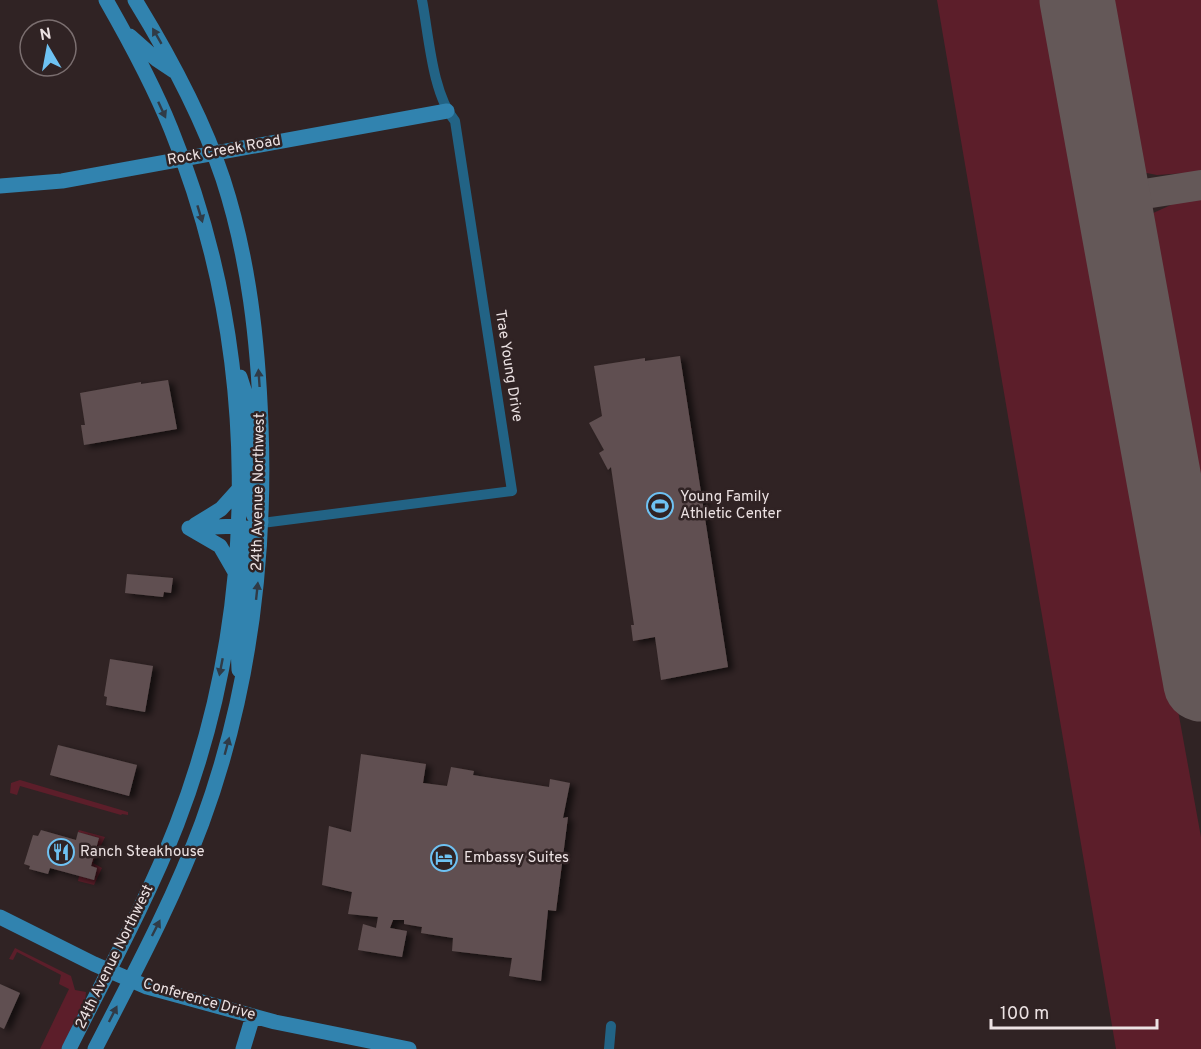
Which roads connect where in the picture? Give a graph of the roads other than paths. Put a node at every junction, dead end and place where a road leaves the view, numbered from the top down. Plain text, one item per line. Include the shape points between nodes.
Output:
1 (106, 0) edge
2 (135, 0) edge
3 (422, 0) edge
4 (124, 31) junction
5 (177, 72) junction
6 (447, 111) junction
7 (213, 153) junction
8 (182, 158) junction
9 (0, 186) edge
10 (228, 340) junction
11 (239, 489) junction
12 (262, 523) junction
13 (238, 526) junction
14 (189, 528) junction
15 (235, 573) junction
16 (240, 694) junction
17 (0, 917) edge
18 (108, 970) junction
19 (130, 980) junction
20 (253, 1016) junction
21 (611, 1026) dead end
22 (69, 1049) edge
23 (95, 1049) edge
24 (243, 1049) edge
25 (409, 1049) edge
26 (609, 1049) edge

1 - 4 main road, 24th Avenue Northwest
5 -> 2 main road, 24th Avenue Northwest
3 - 6 street, Trae Young Drive via 436,79
4 - 5 main road
4 -> 8 main road, 24th Avenue Northwest
5 - 7 main road, 24th Avenue Northwest
6 - 7 main road, Rock Creek Road
6 - 12 street, Trae Young Drive via 455,121 512,490
7 - 8 main road, Rock Creek Road
12 -> 7 main road, 24th Avenue Northwest via 260,390 252,306 235,225
8 - 9 main road, Rock Creek Road via 62,181
8 -> 10 main road, 24th Avenue Northwest via 205,231
10 - 11 main road, 24th Avenue Northwest via 238,430
10 - 12 main road via 248,402 251,507
11 - 13 main road, 24th Avenue Northwest
11 - 14 main road via 220,509
16 -> 12 main road, 24th Avenue Northwest via 255,609
13 - 14 main road
13 - 15 main road, 24th Avenue Northwest
13 - 16 main road via 249,533 238,645
14 - 15 main road via 220,546
15 -> 18 main road, 24th Avenue Northwest via 216,694 194,775 153,882
19 -> 16 main road, 24th Avenue Northwest via 202,823
17 - 18 main road, Conference Drive
18 - 19 main road, Conference Drive
18 - 22 main road, 24th Avenue Northwest
19 - 20 main road, Conference Drive
23 -> 19 main road, 24th Avenue Northwest
20 - 24 main road
20 - 25 main road, Conference Drive
21 - 26 street

